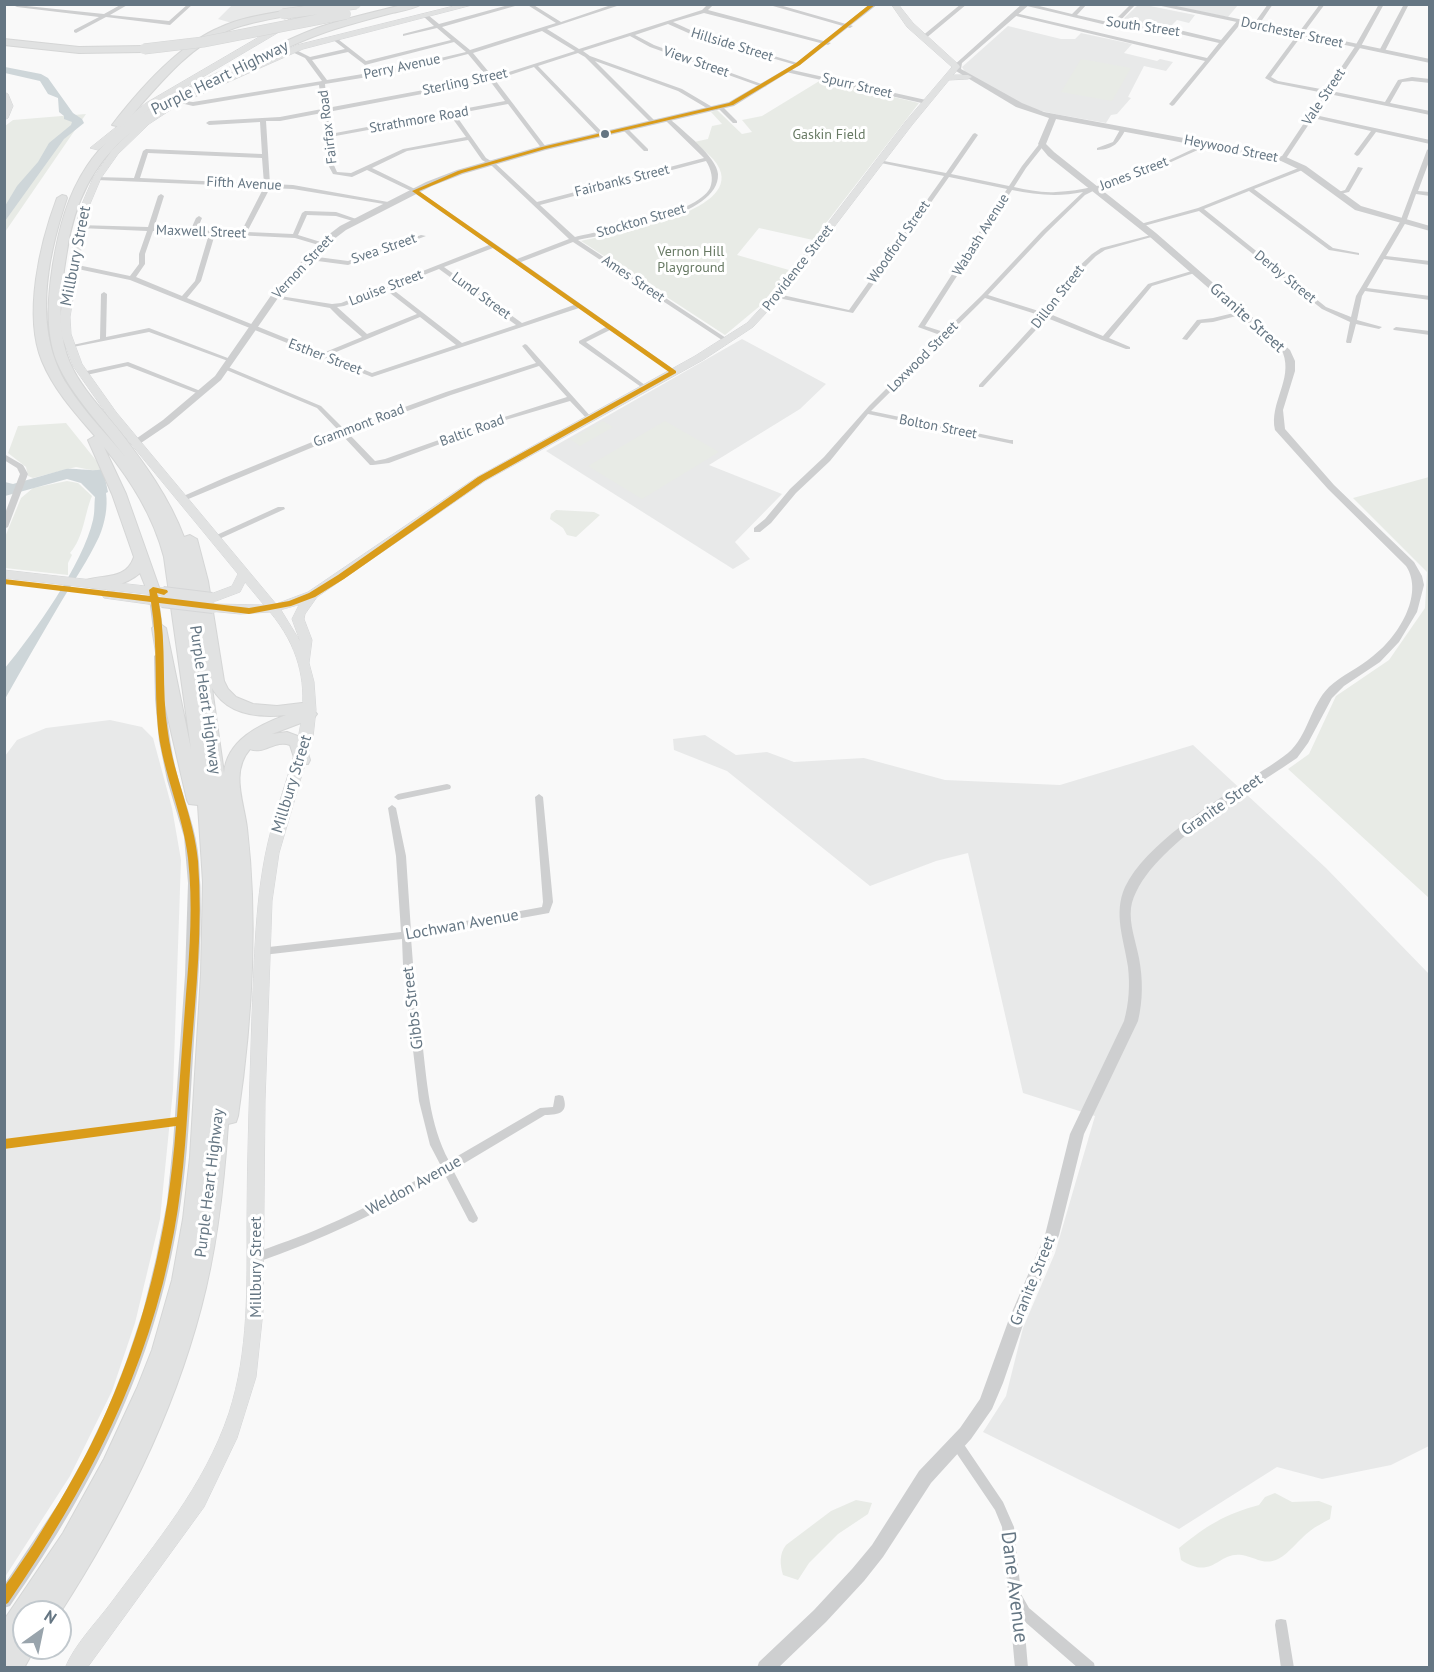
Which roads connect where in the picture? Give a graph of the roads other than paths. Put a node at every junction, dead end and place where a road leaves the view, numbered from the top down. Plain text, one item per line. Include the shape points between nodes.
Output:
1 (72, 4) edge
2 (127, 4) edge
3 (191, 4) edge
4 (321, 4) edge
5 (332, 4) edge
6 (356, 4) edge
7 (393, 4) edge
8 (414, 4) edge
9 (418, 4) edge
10 (473, 4) edge
11 (520, 4) edge
12 (528, 4) edge
13 (621, 4) edge
14 (712, 4) edge
15 (768, 4) edge
16 (875, 4) edge
17 (894, 4) edge
18 (965, 4) edge
19 (1085, 4) edge
20 (1134, 4) edge
21 (1155, 4) edge
22 (1271, 4) edge
23 (1323, 4) edge
24 (1382, 4) edge
25 (1407, 4) edge
26 (18, 5) edge
27 (1027, 5) edge
28 (62, 11) junction
29 (704, 11) junction
30 (1015, 15) junction
31 (106, 16) junction
32 (426, 16) junction
33 (1073, 16) junction
34 (668, 22) junction
35 (1239, 22) junction
36 (337, 23) junction
37 (561, 24) junction
38 (1113, 25) junction
39 (1256, 25) junction
40 (438, 26) junction
41 (850, 26) junction
42 (543, 29) junction
43 (76, 31) dead end
44 (630, 34) junction
45 (405, 35) dead end
46 (1302, 35) junction
47 (334, 38) junction
48 (923, 38) junction
49 (456, 40) junction
50 (4, 42) edge
51 (1223, 42) junction
52 (828, 43) junction
53 (1357, 46) junction
54 (4, 48) edge
55 (292, 50) junction
56 (349, 50) junction
57 (579, 50) junction
58 (141, 51) junction
59 (1382, 51) junction
60 (471, 52) junction
61 (940, 52) junction
62 (587, 56) junction
63 (967, 56) junction
64 (308, 59) junction
65 (1209, 60) junction
66 (1430, 61) edge
67 (798, 64) junction
68 (535, 65) junction
69 (956, 67) junction
70 (788, 71) junction
71 (969, 77) junction
72 (945, 78) junction
73 (491, 79) junction
74 (1430, 81) edge
75 (324, 82) junction
76 (764, 86) junction
77 (1327, 92) junction
78 (4, 94) edge
79 (178, 101) junction
80 (509, 102) junction
81 (926, 102) junction
82 (1172, 104) dead end
83 (1387, 104) junction
84 (716, 108) junction
85 (324, 109) junction
86 (452, 113) junction
87 (1430, 113) edge
88 (1311, 116) junction
89 (142, 117) junction
90 (1053, 117) junction
91 (4, 118) edge
92 (668, 120) junction
93 (263, 121) junction
94 (735, 122) dead end
95 (209, 123) dead end
96 (654, 123) junction
97 (625, 129) junction
98 (1123, 129) junction
99 (1374, 130) junction
100 (602, 135) junction
101 (975, 135) dead end
102 (328, 136) junction
103 (470, 138) junction
104 (1430, 142) edge
105 (1042, 144) junction
106 (1208, 144) junction
107 (95, 148) junction
108 (544, 148) junction
109 (1099, 149) dead end
110 (646, 150) dead end
111 (1430, 150) edge
112 (1358, 154) dead end
113 (264, 156) junction
114 (708, 159) junction
115 (1283, 159) junction
116 (881, 161) junction
117 (491, 163) junction
118 (1427, 166) edge
119 (368, 168) junction
120 (1303, 168) junction
121 (1360, 168) dead end
122 (946, 175) junction
123 (97, 178) junction
124 (136, 180) junction
125 (266, 185) junction
126 (1011, 188) junction
127 (1094, 189) junction
128 (1250, 189) junction
129 (415, 191) junction
130 (1415, 192) junction
131 (1337, 194) junction
132 (1430, 194) edge
133 (162, 196) dead end
134 (388, 204) junction
135 (536, 204) junction
136 (1200, 209) junction
137 (199, 218) dead end
138 (356, 220) junction
139 (1403, 222) junction
140 (1140, 225) junction
141 (80, 226) junction
142 (1430, 229) edge
143 (152, 230) junction
144 (193, 231) junction
145 (212, 232) junction
146 (243, 234) junction
147 (1153, 235) junction
148 (295, 236) junction
149 (423, 236) dead end
150 (574, 240) junction
151 (322, 244) junction
152 (493, 246) junction
153 (1357, 254) dead end
154 (1383, 256) junction
155 (310, 258) junction
156 (515, 262) junction
157 (1430, 263) edge
158 (73, 267) junction
159 (440, 267) junction
160 (1195, 272) junction
161 (132, 278) junction
162 (387, 288) junction
163 (1363, 289) junction
164 (104, 294) dead end
165 (275, 296) junction
166 (778, 296) junction
167 (984, 296) junction
168 (183, 298) junction
169 (1430, 298) edge
170 (332, 306) junction
171 (579, 306) junction
172 (1242, 313) junction
173 (422, 314) junction
174 (1046, 315) junction
175 (1354, 320) junction
176 (522, 326) junction
177 (253, 327) junction
178 (1379, 327) dead end
179 (610, 328) junction
180 (1396, 329) dead end
181 (1430, 333) edge
182 (946, 335) junction
183 (366, 337) junction
184 (1350, 338) dead end
185 (103, 339) junction
186 (1104, 339) junction
187 (1185, 339) dead end
188 (727, 341) junction
189 (70, 346) junction
190 (462, 346) junction
191 (525, 346) dead end
192 (1128, 348) dead end
193 (323, 355) junction
194 (228, 364) junction
195 (539, 364) junction
196 (674, 372) junction
197 (82, 374) junction
198 (981, 386) dead end
199 (646, 388) junction
200 (201, 393) junction
201 (70, 398) junction
202 (571, 399) junction
203 (867, 412) junction
204 (590, 419) junction
205 (343, 431) junction
206 (1010, 442) dead end
207 (128, 443) junction
208 (4, 456) edge
209 (183, 498) junction
210 (281, 509) dead end
211 (4, 527) edge
212 (757, 530) dead end
213 (214, 538) junction
214 (141, 557) junction
215 (4, 574) edge
216 (244, 574) junction
217 (4, 581) edge
218 (47, 583) junction
219 (88, 587) junction
220 (312, 595) junction
221 (158, 596) junction
222 (213, 603) junction
223 (272, 607) junction
224 (159, 628) junction
225 (304, 663) junction
226 (309, 710) junction
227 (302, 759) junction
228 (233, 766) junction
229 (447, 787) dead end
230 (398, 797) dead end
231 (539, 797) dead end
232 (392, 808) dead end
233 (211, 882) junction
234 (407, 934) junction
235 (263, 951) junction
236 (559, 1100) dead end
237 (447, 1169) junction
238 (211, 1208) junction
239 (473, 1218) dead end
240 (255, 1258) junction
241 (957, 1444) junction
242 (1015, 1594) junction
243 (4, 1600) edge
244 (32, 1600) edge
245 (53, 1600) edge
246 (1281, 1625) dead end
247 (75, 1668) edge
248 (765, 1668) edge
249 (1023, 1668) edge
250 (1089, 1668) edge
251 (1288, 1668) edge

1 - 28 street
2 - 31 street
3 - 31 street via 170,23
4 - 107 main road via 149,105
5 - 89 main road via 169,97
6 - 107 highway, Purple Heart Highway, bridge via 283,14 216,32 194,46
7 - 58 highway, bridge
8 - 36 highway
9 - 36 highway, Purple Heart Highway
10 - 32 main road, Millbury Street
11 - 40 street
12 - 37 street
13 - 37 street, Perry Avenue
14 - 29 street, Sterling Street
15 - 41 street
16 - 41 street, Vernon Street
17 - 48 main road
18 - 48 street
19 - 33 street
20 - 38 street
21 - 35 street, Dorchester Street
22 - 39 street
23 - 46 street
24 - 53 street, Vale Street
25 - 59 street
26 - 28 street
27 - 30 street, Providence Street
27 - 33 street, South Street
28 - 31 street
29 - 34 street, Sterling Street
29 - 52 street
30 - 63 street, Providence Street
30 - 65 street
31 - 43 street
32 - 40 street
32 - 47 main road, Millbury Street
33 - 38 street, South Street
34 - 44 street, Sterling Street
34 - 67 street, Hillside Street via 683,30
35 - 39 street, Dorchester Street
35 - 51 street
36 - 58 highway, bridge via 213,45
36 - 89 highway, Purple Heart Highway via 184,93
37 - 42 street, Perry Avenue
38 - 51 street, South Street via 1171,30
39 - 46 street, Dorchester Street
40 - 45 street
40 - 49 street
41 - 52 street, Vernon Street
42 - 57 street
42 - 60 street, Perry Avenue
44 - 57 street, Sterling Street
44 - 76 street, View Street via 652,46
46 - 53 street, Dorchester Street
46 - 77 street via 1268,78
47 - 55 main road, Millbury Street
47 - 56 street
48 - 61 main road
49 - 56 street via 365,63
49 - 60 street
50 - 58 highway via 72,50
51 - 65 street
52 - 67 street, Vernon Street
53 - 59 street, Dorchester Street
53 - 77 street, Vale Street
54 - 58 highway via 81,55
55 - 64 street
55 - 79 main road, Millbury Street
56 - 64 street
57 - 62 street
57 - 68 street, Sterling Street
59 - 66 street, Dorchester Street
60 - 73 street
60 - 75 street, Perry Avenue via 398,70
61 - 63 street via 955,58
61 - 69 main road
62 - 84 street via 680,90
62 - 96 street
63 - 69 street, Providence Street
64 - 75 street
65 - 82 street
67 - 70 street, Vernon Street
68 - 73 street, Sterling Street
68 - 100 street
69 - 71 street, Heywood Street
69 - 72 main road, Providence Street
70 - 76 street, Vernon Street
70 - 81 street, Spurr Street
71 - 72 main road
71 - 90 street, Heywood Street via 1019,105
72 - 81 main road, Providence Street
73 - 80 street
73 - 85 street, Sterling Street
74 - 83 street via 1403,79
75 - 79 street, Perry Avenue via 193,104
75 - 85 street, Fairfax Road
76 - 84 street, Vernon Street
77 - 83 street
77 - 88 street, Vale Street
78 - 91 main road via 9,104
79 - 123 main road, Millbury Street via 133,133
80 - 86 street, Strathmore Road
80 - 108 street
81 - 116 main road, Providence Street
83 - 87 street
84 - 92 street, Vernon Street
84 - 94 street
85 - 93 street, Sterling Street
85 - 102 street, Fairfax Road
86 - 102 street, Strathmore Road
86 - 103 street, Ames Street
88 - 99 street
88 - 115 street, Vale Street
89 - 207 highway, Purple Heart Highway via 101,154 74,198 62,234 54,318 56,340 66,368
90 - 98 street, Heywood Street
90 - 105 street
92 - 96 street, Vernon Street
92 - 114 street
93 - 95 street, Sterling Street
93 - 113 street
96 - 97 street, Vernon Street
97 - 100 street, Vernon Street
97 - 110 street
98 - 106 street, Heywood Street
98 - 109 street via 1115,143
99 - 104 street
99 - 112 street
100 - 108 street, Vernon Street
101 - 122 street, Woodford Street
102 - 119 street, Fairfax Road via 333,172 349,175
103 - 117 street, Ames Street
103 - 119 street, Fairfax Road via 411,149
105 - 126 street, Wabash Avenue
105 - 127 street, Granite Street
106 - 115 street, Heywood Street
106 - 127 street, Jones Street
107 - 201 highway, Purple Heart Highway via 65,191 52,225 46,262 41,332 50,365
108 - 117 street, Vernon Street
111 - 118 street
113 - 124 street via 146,151
113 - 125 street
114 - 135 street, Fairbanks Street
114 - 150 street, Stockton Street via 715,171 715,184 706,198 694,206
115 - 120 street, Heywood Street
116 - 122 street
116 - 166 main road, Providence Street
117 - 129 street, Vernon Street
117 - 135 street, Ames Street
118 - 130 street
119 - 129 street
120 - 128 street
120 - 131 street, Heywood Street
121 - 131 street via 1347,191
122 - 126 street
122 - 166 street, Woodford Street via 851,312
123 - 124 street, Fifth Avenue
123 - 141 main road, Millbury Street
124 - 125 street, Fifth Avenue
125 - 134 street, Fifth Avenue via 308,188
125 - 146 street
126 - 127 street via 1054,194
126 - 182 street, Wabash Avenue via 921,327
127 - 140 street, Granite Street
127 - 167 street, Loxwood Street via 1064,212
128 - 136 street
128 - 153 street via 1331,249
129 - 134 street, Vernon Street
129 - 152 street
130 - 132 street
130 - 139 street
131 - 139 street, Heywood Street via 1364,211
133 - 143 street
134 - 138 street, Vernon Street
135 - 150 street, Ames Street
136 - 140 street
136 - 175 street, Derby Street via 1315,302
137 - 144 street
138 - 148 street via 336,214 305,213
138 - 151 street, Vernon Street
139 - 142 street, Heywood Street
139 - 154 street
140 - 147 street, Granite Street
141 - 143 street, Maxwell Street
141 - 158 main road, Millbury Street
143 - 144 street, Maxwell Street
143 - 161 street via 142,264
144 - 145 street, Maxwell Street
145 - 146 street, Maxwell Street
145 - 168 street via 198,281
146 - 148 street, Maxwell Street
147 - 160 street, Granite Street
147 - 174 street, Dillon Street via 1094,255 1076,272 1064,295
148 - 151 street, Maxwell Street
149 - 155 street, Svea Street via 348,263
150 - 156 street, Stockton Street
150 - 188 street, Ames Street
151 - 155 street, Vernon Street
152 - 156 street
152 - 159 street, Louise Street
154 - 157 street
154 - 163 street
155 - 165 street, Vernon Street
156 - 171 street
158 - 161 street, Esther Street
158 - 189 main road, Millbury Street via 65,316
159 - 162 street, Louise Street
159 - 176 street, Lund Street
160 - 172 street, Granite Street
160 - 186 street via 1150,285
161 - 168 street, Esther Street
162 - 170 street, Louise Street
162 - 173 street
163 - 169 street
163 - 175 street
164 - 185 street
165 - 170 street, Louise Street
165 - 177 street, Vernon Street
166 - 188 main road, Providence Street via 750,325
167 - 174 street
167 - 182 street, Loxwood Street
168 - 177 street, Esther Street
170 - 183 street
171 - 176 street, Esther Street
171 - 179 street
172 - 187 street via 1199,321
172 - 241 street, Granite Street via 1287,352 1291,362 1278,418 1283,434 1410,564 1417,575 1417,595 1391,644 1329,694 1306,741 1293,755 1197,819 1131,886 1125,909 1136,986 1131,1022 1077,1134 1055,1225 995,1384 985,1406
173 - 183 street
173 - 190 street
174 - 186 street
174 - 198 street, Dillon Street
175 - 178 street, Derby Street
175 - 184 street
176 - 190 street, Esther Street
177 - 193 street, Esther Street
177 - 194 street, Vernon Street
179 - 196 street
179 - 199 street via 581,342
180 - 181 street
182 - 203 street, Loxwood Street
183 - 193 street
185 - 189 street
185 - 194 street via 140,331 157,332
186 - 192 street
188 - 196 main road, Providence Street
189 - 197 main road, Millbury Street
190 - 193 street, Esther Street via 375,375
191 - 195 street
194 - 200 street, Vernon Street
194 - 205 street via 319,407
195 - 202 street
195 - 205 street, Grammont Road
196 - 199 main road, Providence Street
197 - 200 street via 128,364
197 - 207 main road, Millbury Street
199 - 204 main road, Providence Street
200 - 207 street, Vernon Street
201 - 214 highway via 106,463
201 - 233 highway, Purple Heart Highway via 141,488 159,521 173,561 201,760
202 - 204 street
202 - 205 street, Baltic Road via 374,463 359,452
203 - 206 street, Bolton Street
203 - 212 street, Loxwood Street
204 - 220 main road, Providence Street via 481,479
205 - 209 street, Grammont Road
207 - 209 main road, Millbury Street
207 - 226 highway via 160,484 184,525 201,581 216,681 223,695 240,706 264,712
207 - 238 highway, Purple Heart Highway via 172,520 182,550 220,814 227,980
208 - 211 street via 21,468 23,477
209 - 213 main road, Millbury Street
210 - 213 street
213 - 216 main road, Millbury Street
214 - 219 highway via 135,571
214 - 221 highway
215 - 218 main road
216 - 222 main road via 236,589
216 - 223 main road, Millbury Street
217 - 218 main road
218 - 219 main road, Providence Street
219 - 221 main road, Providence Street
220 - 223 main road, Providence Street
220 - 225 main road via 298,616 306,639
221 - 222 main road, Providence Street, bridge
221 - 224 street
222 - 223 main road, Providence Street via 249,612
223 - 225 main road, Millbury Street via 291,633
224 - 233 highway
224 - 243 street via 163,732 170,771 189,827 193,861 192,959 174,1201 160,1277 130,1378 78,1488
225 - 226 main road, Millbury Street
226 - 227 main road, Millbury Street
226 - 228 highway via 256,737 240,751
227 - 228 highway via 297,742 282,737 257,746
227 - 235 main road, Millbury Street via 272,852
228 - 238 highway via 242,876 242,984 232,1096
229 - 230 street
231 - 234 street, Lochwan Avenue via 548,909
232 - 234 street, Gibbs Street via 401,856
233 - 244 highway, Purple Heart Highway via 203,1113 188,1256 175,1310 158,1365 108,1476
234 - 235 street, Lochwan Avenue
234 - 237 street, Gibbs Street via 424,1101 431,1134
235 - 240 main road, Millbury Street
236 - 237 street, Weldon Avenue via 556,1111 544,1111
237 - 239 street, Gibbs Street
237 - 240 street, Weldon Avenue via 338,1227
238 - 245 highway, Purple Heart Highway via 191,1307 168,1381 138,1452 102,1521
240 - 247 main road, Millbury Street via 256,1330 243,1398 231,1434 197,1503
241 - 242 street, Dane Avenue via 1000,1508 1008,1527
241 - 248 street, Granite Street via 922,1480 868,1563
242 - 249 street, Dane Avenue
242 - 250 street via 1024,1613
246 - 251 street

